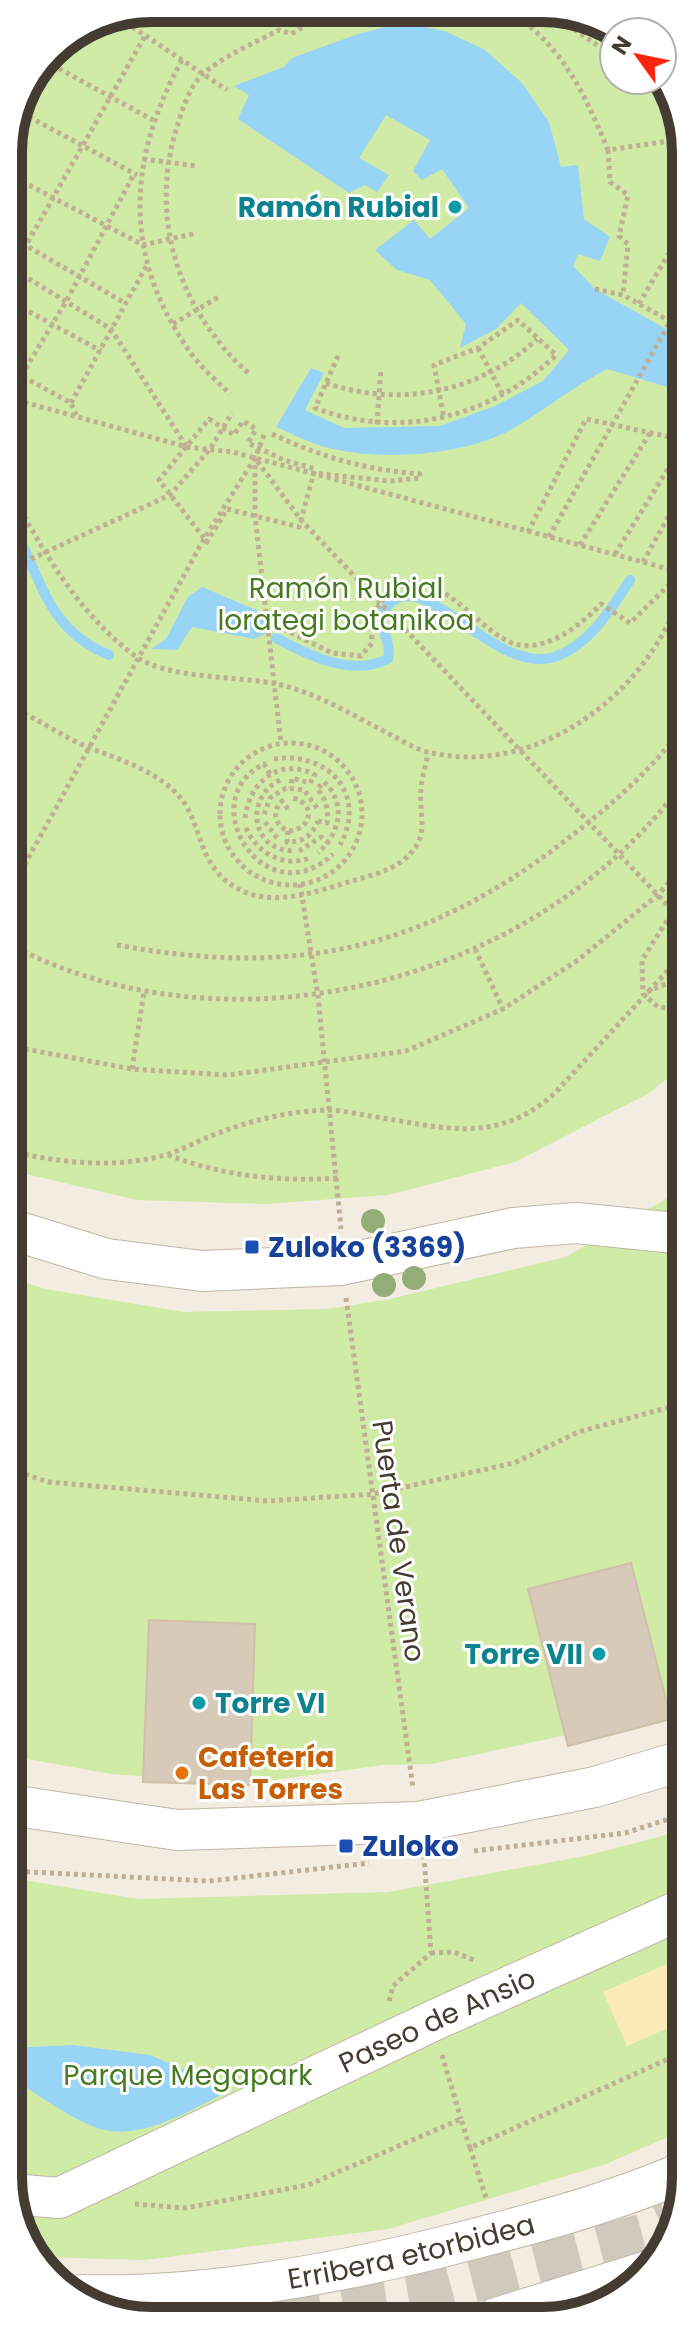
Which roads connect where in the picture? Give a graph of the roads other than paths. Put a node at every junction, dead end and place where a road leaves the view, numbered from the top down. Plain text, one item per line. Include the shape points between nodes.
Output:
1 (22, 1233) edge
2 (672, 1233) edge
3 (672, 1764) edge
4 (22, 1807) edge
5 (672, 1914) edge
6 (672, 2176) edge
7 (23, 2195) edge
8 (622, 2279) edge
9 (95, 2294) edge
10 (532, 2307) edge

1 - 2 street via 107,1259 202,1271 341,1265 513,1228 576,1223
3 - 4 street via 595,1787 418,1822 177,1830
5 - 7 street, Paseo de Ansio via 59,2198
6 - 9 street, Erribera etorbidea via 581,2210 372,2266 226,2286
8 - 10 street

